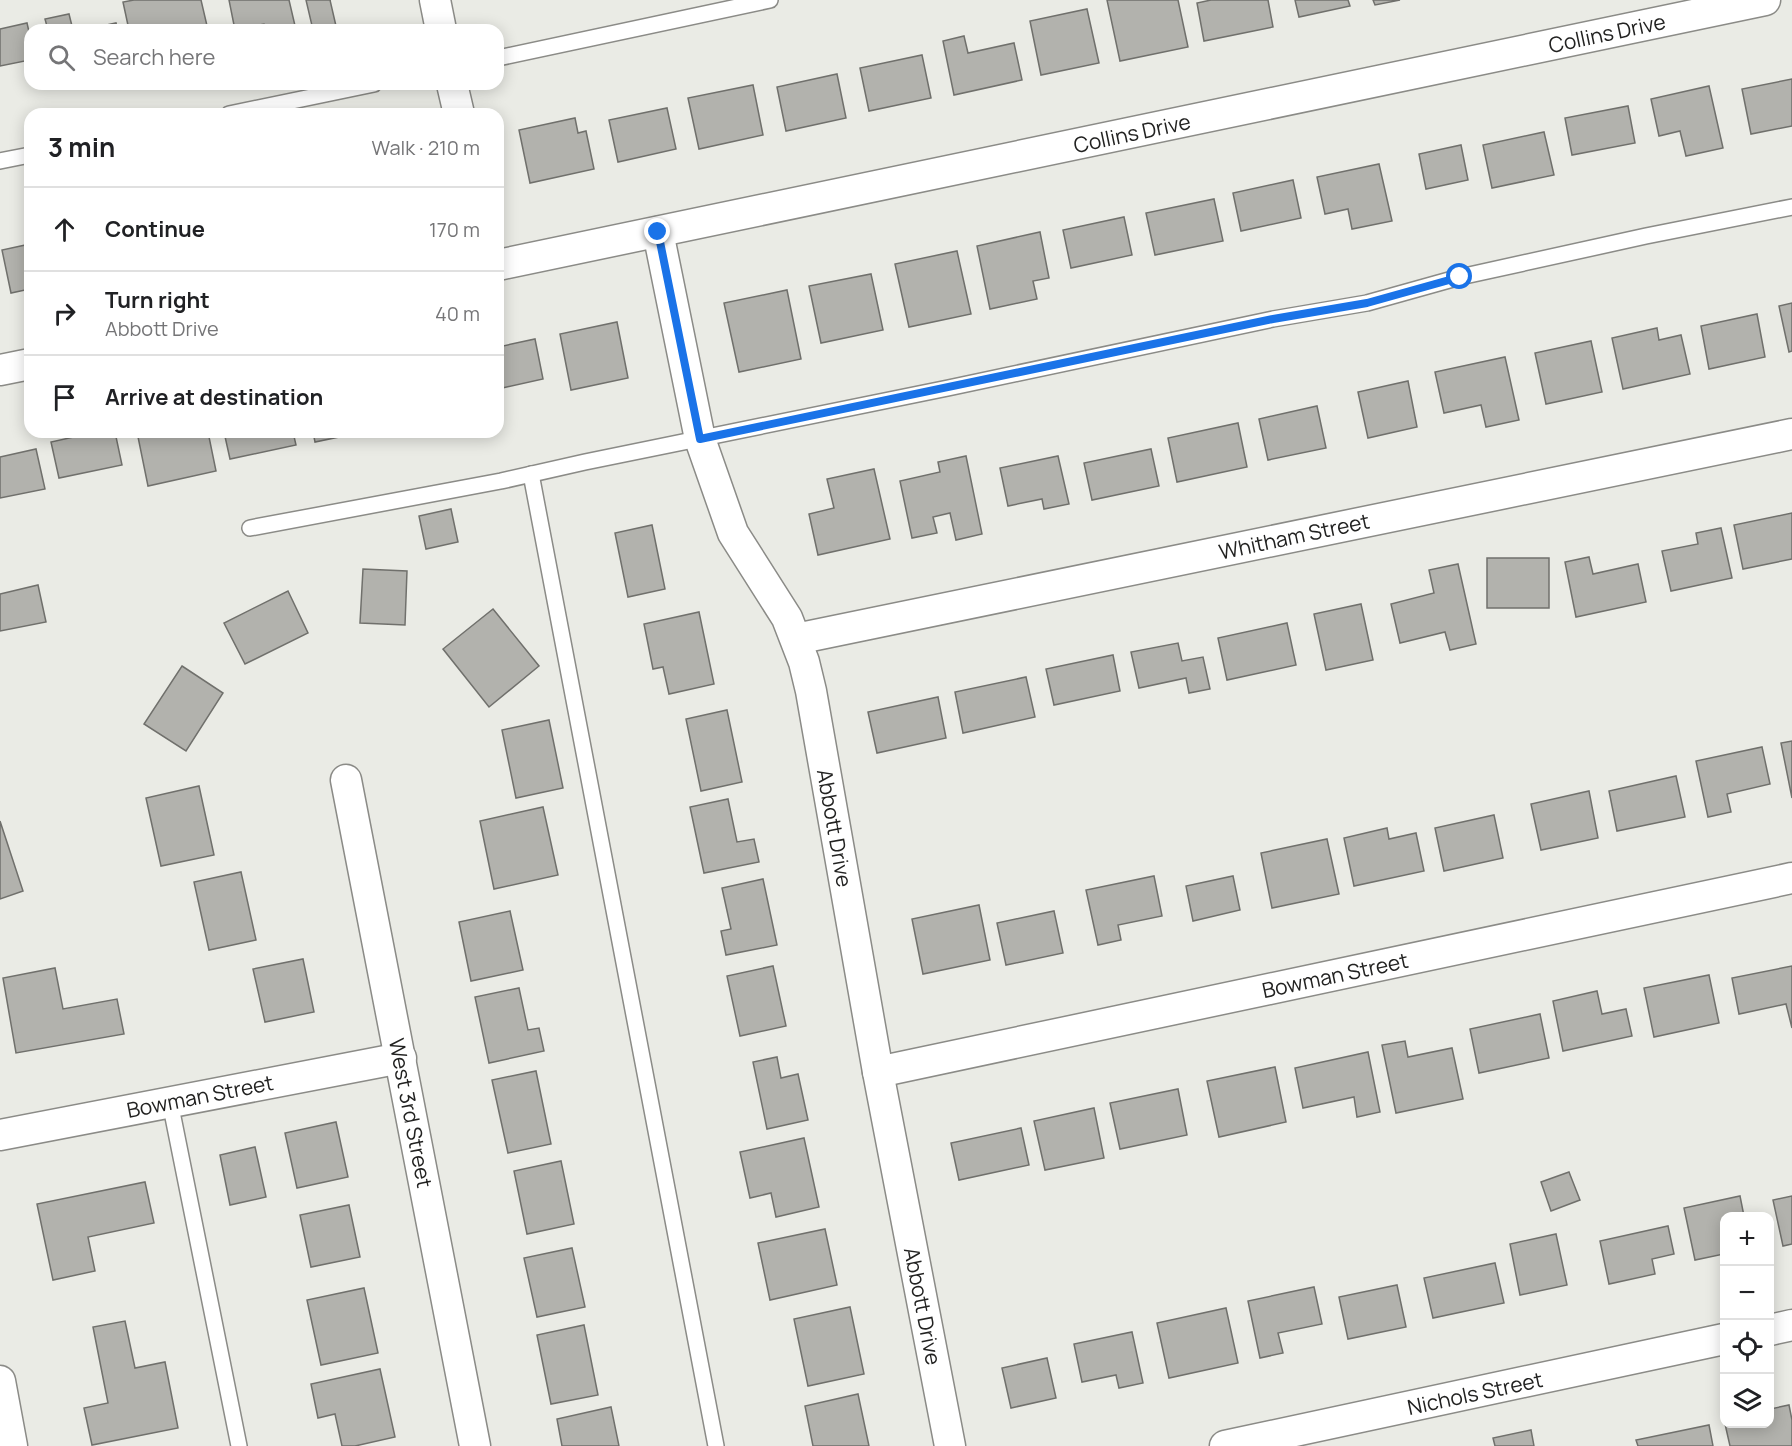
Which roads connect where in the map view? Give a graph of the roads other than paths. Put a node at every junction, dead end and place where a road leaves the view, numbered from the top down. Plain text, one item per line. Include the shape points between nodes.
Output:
1 (435, 0) edge
2 (770, 0) edge
3 (1766, 0) edge
4 (440, 24) edge
5 (504, 57) edge
6 (345, 90) edge
7 (453, 90) edge
8 (258, 108) edge
9 (458, 108) edge
10 (24, 156) edge
11 (0, 161) edge
12 (1792, 207) edge
13 (658, 232) junction
14 (504, 264) edge
15 (24, 365) edge
16 (0, 370) edge
17 (1792, 434) edge
18 (700, 439) junction
19 (531, 474) junction
20 (250, 528) dead end
21 (796, 639) junction
22 (346, 780) dead end
23 (1792, 878) edge
24 (401, 1058) junction
25 (878, 1072) junction
26 (170, 1102) junction
27 (0, 1135) edge
28 (1792, 1325) edge
29 (1774, 1329) edge
30 (1720, 1340) edge
31 (0, 1382) edge
32 (12, 1446) edge
33 (239, 1446) edge
34 (476, 1446) edge
35 (716, 1446) edge
36 (950, 1446) edge
37 (1225, 1446) edge

1 - 4 street
2 - 5 lane
3 - 13 street, Collins Drive
6 - 8 lane
7 - 9 street
10 - 11 lane
12 - 18 lane via 1460,277 1367,303 1273,319
13 - 14 street, Collins Drive
13 - 18 street, Abbott Drive
15 - 16 street
17 - 21 street, Whitham Street
18 - 19 lane
18 - 21 street, Abbott Drive via 733,533
19 - 20 lane
19 - 35 lane
21 - 25 street, Abbott Drive via 811,691
22 - 24 street, West 3rd Street
23 - 25 street, Bowman Street
24 - 26 street, Bowman Street
24 - 34 street, West 3rd Street
25 - 36 street, Abbott Drive
26 - 27 street, Bowman Street
26 - 33 lane
28 - 29 street
30 - 37 street, Nichols Street
31 - 32 street

